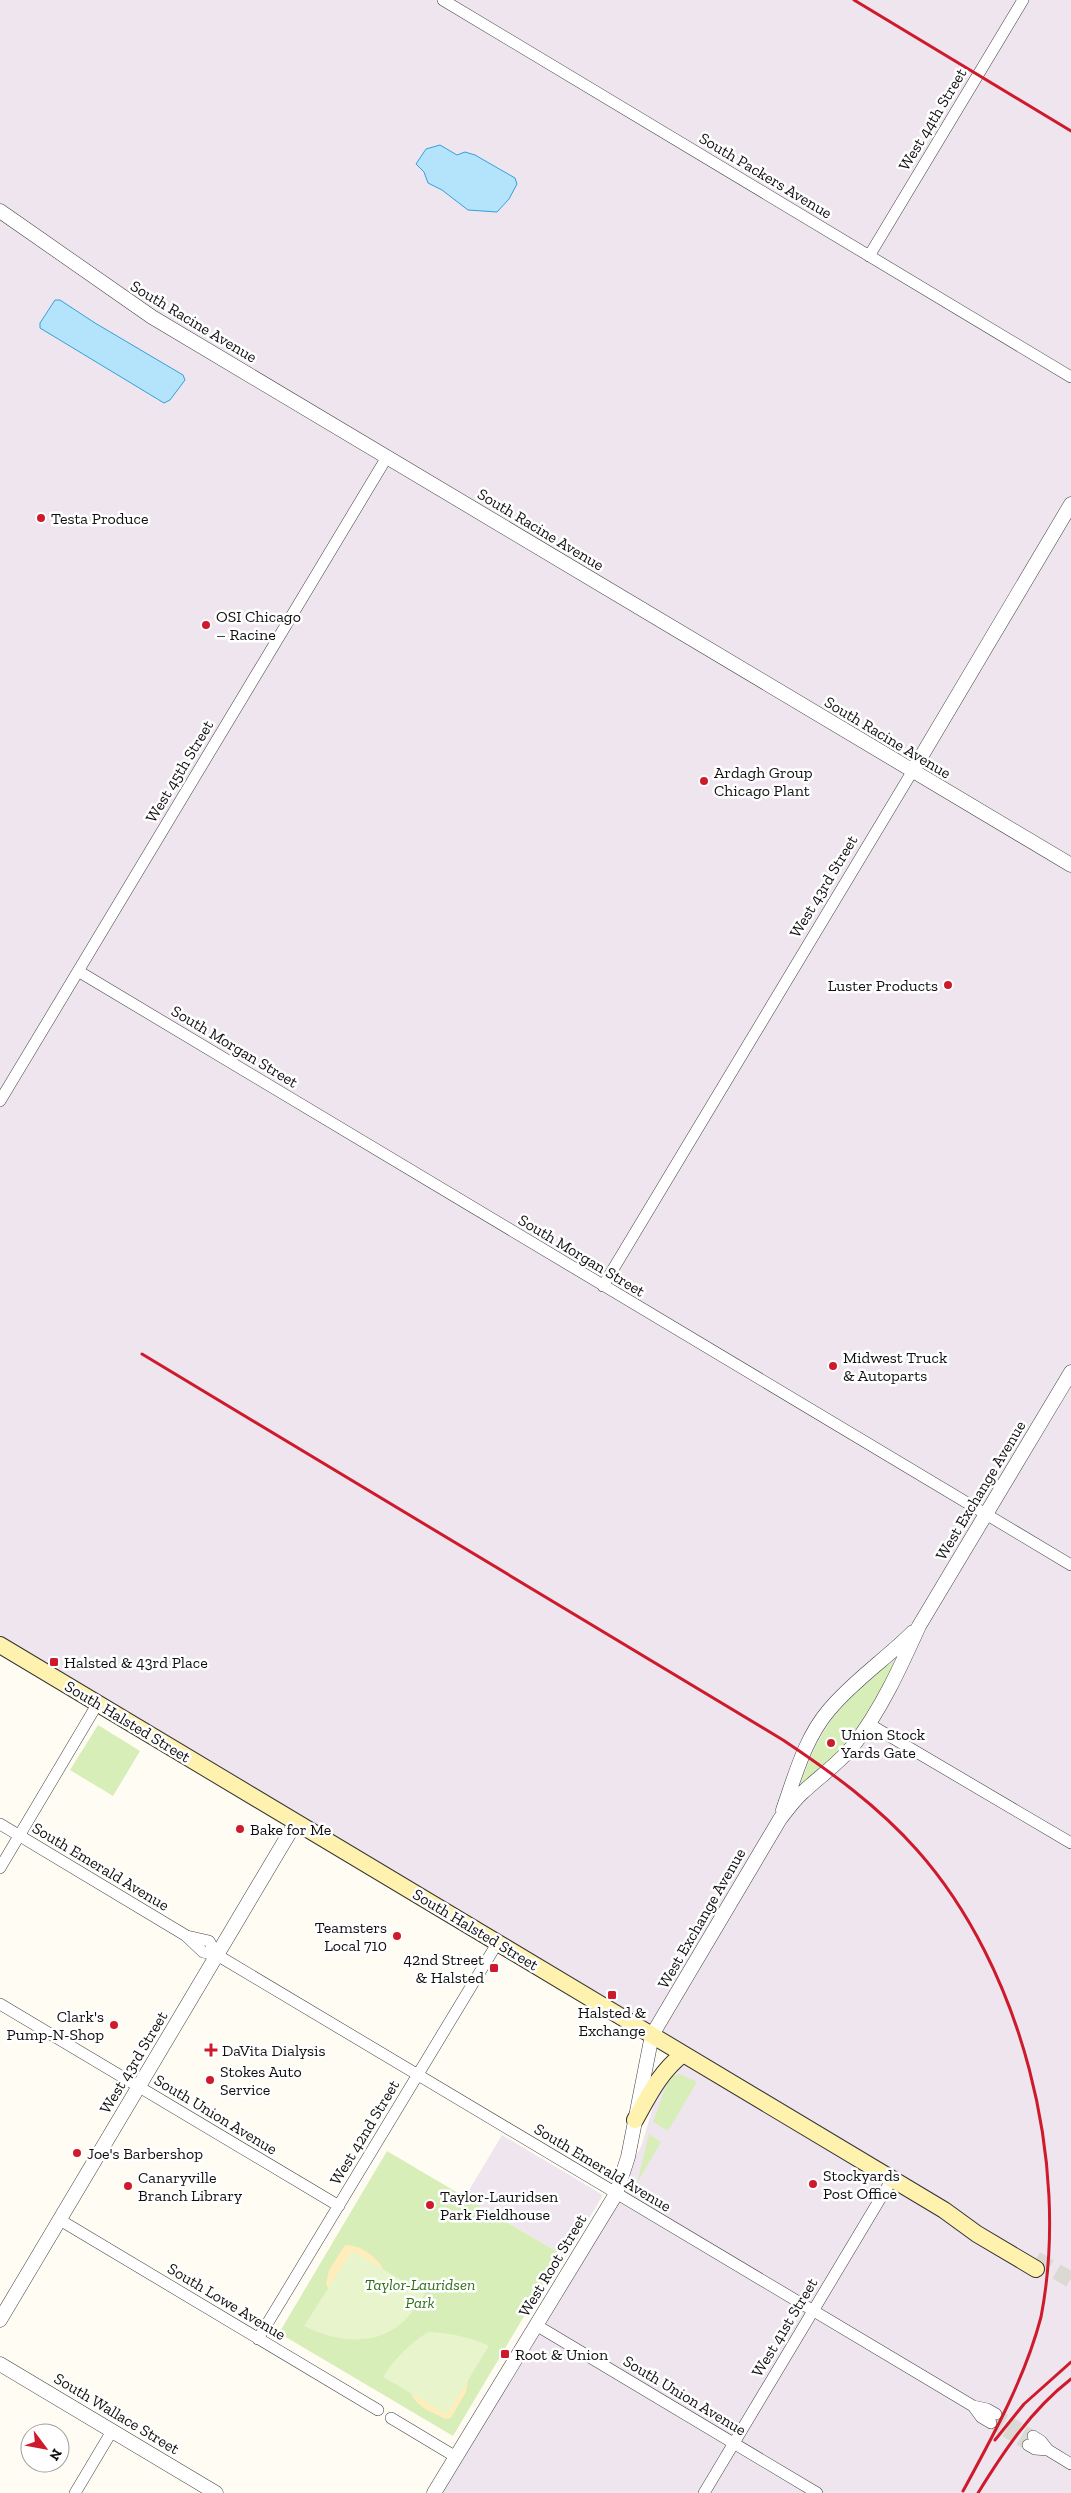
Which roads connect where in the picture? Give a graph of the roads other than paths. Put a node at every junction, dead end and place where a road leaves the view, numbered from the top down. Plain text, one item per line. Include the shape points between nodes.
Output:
1 (443, 0) edge
2 (1022, 0) edge
3 (0, 211) edge
4 (869, 256) junction
5 (1071, 377) edge
6 (387, 457) junction
7 (1071, 504) edge
8 (912, 772) junction
9 (1071, 866) edge
10 (78, 971) junction
11 (0, 1101) edge
12 (603, 1286) junction
13 (1071, 1372) edge
14 (986, 1514) junction
15 (1071, 1565) edge
16 (919, 1626) junction
17 (0, 1645) edge
18 (98, 1704) junction
19 (869, 1724) junction
20 (780, 1818) junction
21 (296, 1822) junction
22 (0, 1824) edge
23 (19, 1836) junction
24 (1071, 1843) edge
25 (0, 1868) edge
26 (498, 1942) junction
27 (218, 1955) junction
28 (2, 2009) edge
29 (652, 2035) junction
30 (683, 2054) junction
31 (418, 2075) junction
32 (138, 2087) junction
33 (635, 2120) junction
34 (892, 2179) junction
35 (616, 2194) junction
36 (339, 2206) junction
37 (60, 2220) junction
38 (1036, 2264) tunnel mouth
39 (2, 2312) edge
40 (813, 2312) junction
41 (536, 2325) junction
42 (258, 2339) junction
43 (0, 2364) edge
44 (378, 2410) dead end
45 (391, 2418) dead end
46 (994, 2419) tunnel mouth
47 (112, 2431) junction
48 (1030, 2440) tunnel mouth
49 (734, 2444) junction
50 (456, 2457) junction
51 (1071, 2464) edge
52 (75, 2493) edge
53 (216, 2493) edge
54 (434, 2493) edge
55 (704, 2493) edge
56 (816, 2493) edge

1 - 4 street, South Packers Avenue
2 - 4 street, West 44th Street
3 - 6 street, South Racine Avenue via 152,317
4 - 5 street, South Packers Avenue
6 - 8 street, South Racine Avenue
6 - 10 street, West 45th Street
7 - 8 street, West 43rd Street
8 - 9 street, South Racine Avenue
8 - 12 street, West 43rd Street
10 - 11 street, West 45th Street
10 - 12 street, South Morgan Street
12 - 14 street, South Morgan Street
13 - 14 street, West Exchange Avenue
14 - 15 street, South Morgan Street
14 - 16 street, West Exchange Avenue
16 - 19 street, West Exchange Avenue
16 - 20 street, West Exchange Avenue via 853,1684 828,1711 803,1753
17 - 18 main road, South Halsted Street
18 - 21 main road, South Halsted Street
18 - 23 street
19 - 20 street, West Exchange Avenue via 846,1753 800,1794
19 - 24 street
20 - 29 street, West Exchange Avenue
21 - 26 main road, South Halsted Street
21 - 27 street, West 43rd Street
22 - 23 street, South Emerald Avenue
23 - 25 street
23 - 27 street, South Emerald Avenue via 185,1935 208,1941
26 - 29 main road, South Halsted Street
26 - 31 street, West 42nd Street
27 - 31 street, South Emerald Avenue
27 - 32 street, West 43rd Street
28 - 32 street, South Union Avenue
29 - 30 main road, South Halsted Street
29 - 33 street, West Root Street
30 - 33 main road via 657,2080
30 - 34 main road, South Halsted Street
31 - 35 street, South Emerald Avenue
31 - 36 street, West 42nd Street
32 - 36 street, South Union Avenue
32 - 37 street, West 43rd Street
33 - 35 street, West Root Street
34 - 38 main road, South Halsted Street via 951,2214 981,2226
34 - 40 street, West 41st Street
35 - 40 street, South Emerald Avenue
35 - 41 street, West Root Street
36 - 42 street, West 42nd Street
37 - 39 street, West 43rd Street
37 - 42 street, South Lowe Avenue
40 - 46 street, South Emerald Avenue via 973,2406 982,2417
40 - 49 street, West 41st Street
41 - 49 street, South Union Avenue
41 - 50 street, West Root Street
42 - 44 street, South Lowe Avenue
43 - 47 street, South Wallace Street
45 - 50 street
47 - 52 street
47 - 53 street, South Wallace Street
48 - 51 street via 1035,2449 1048,2450
49 - 55 street, West 41st Street
49 - 56 street, South Union Avenue
50 - 54 street, West Root Street

